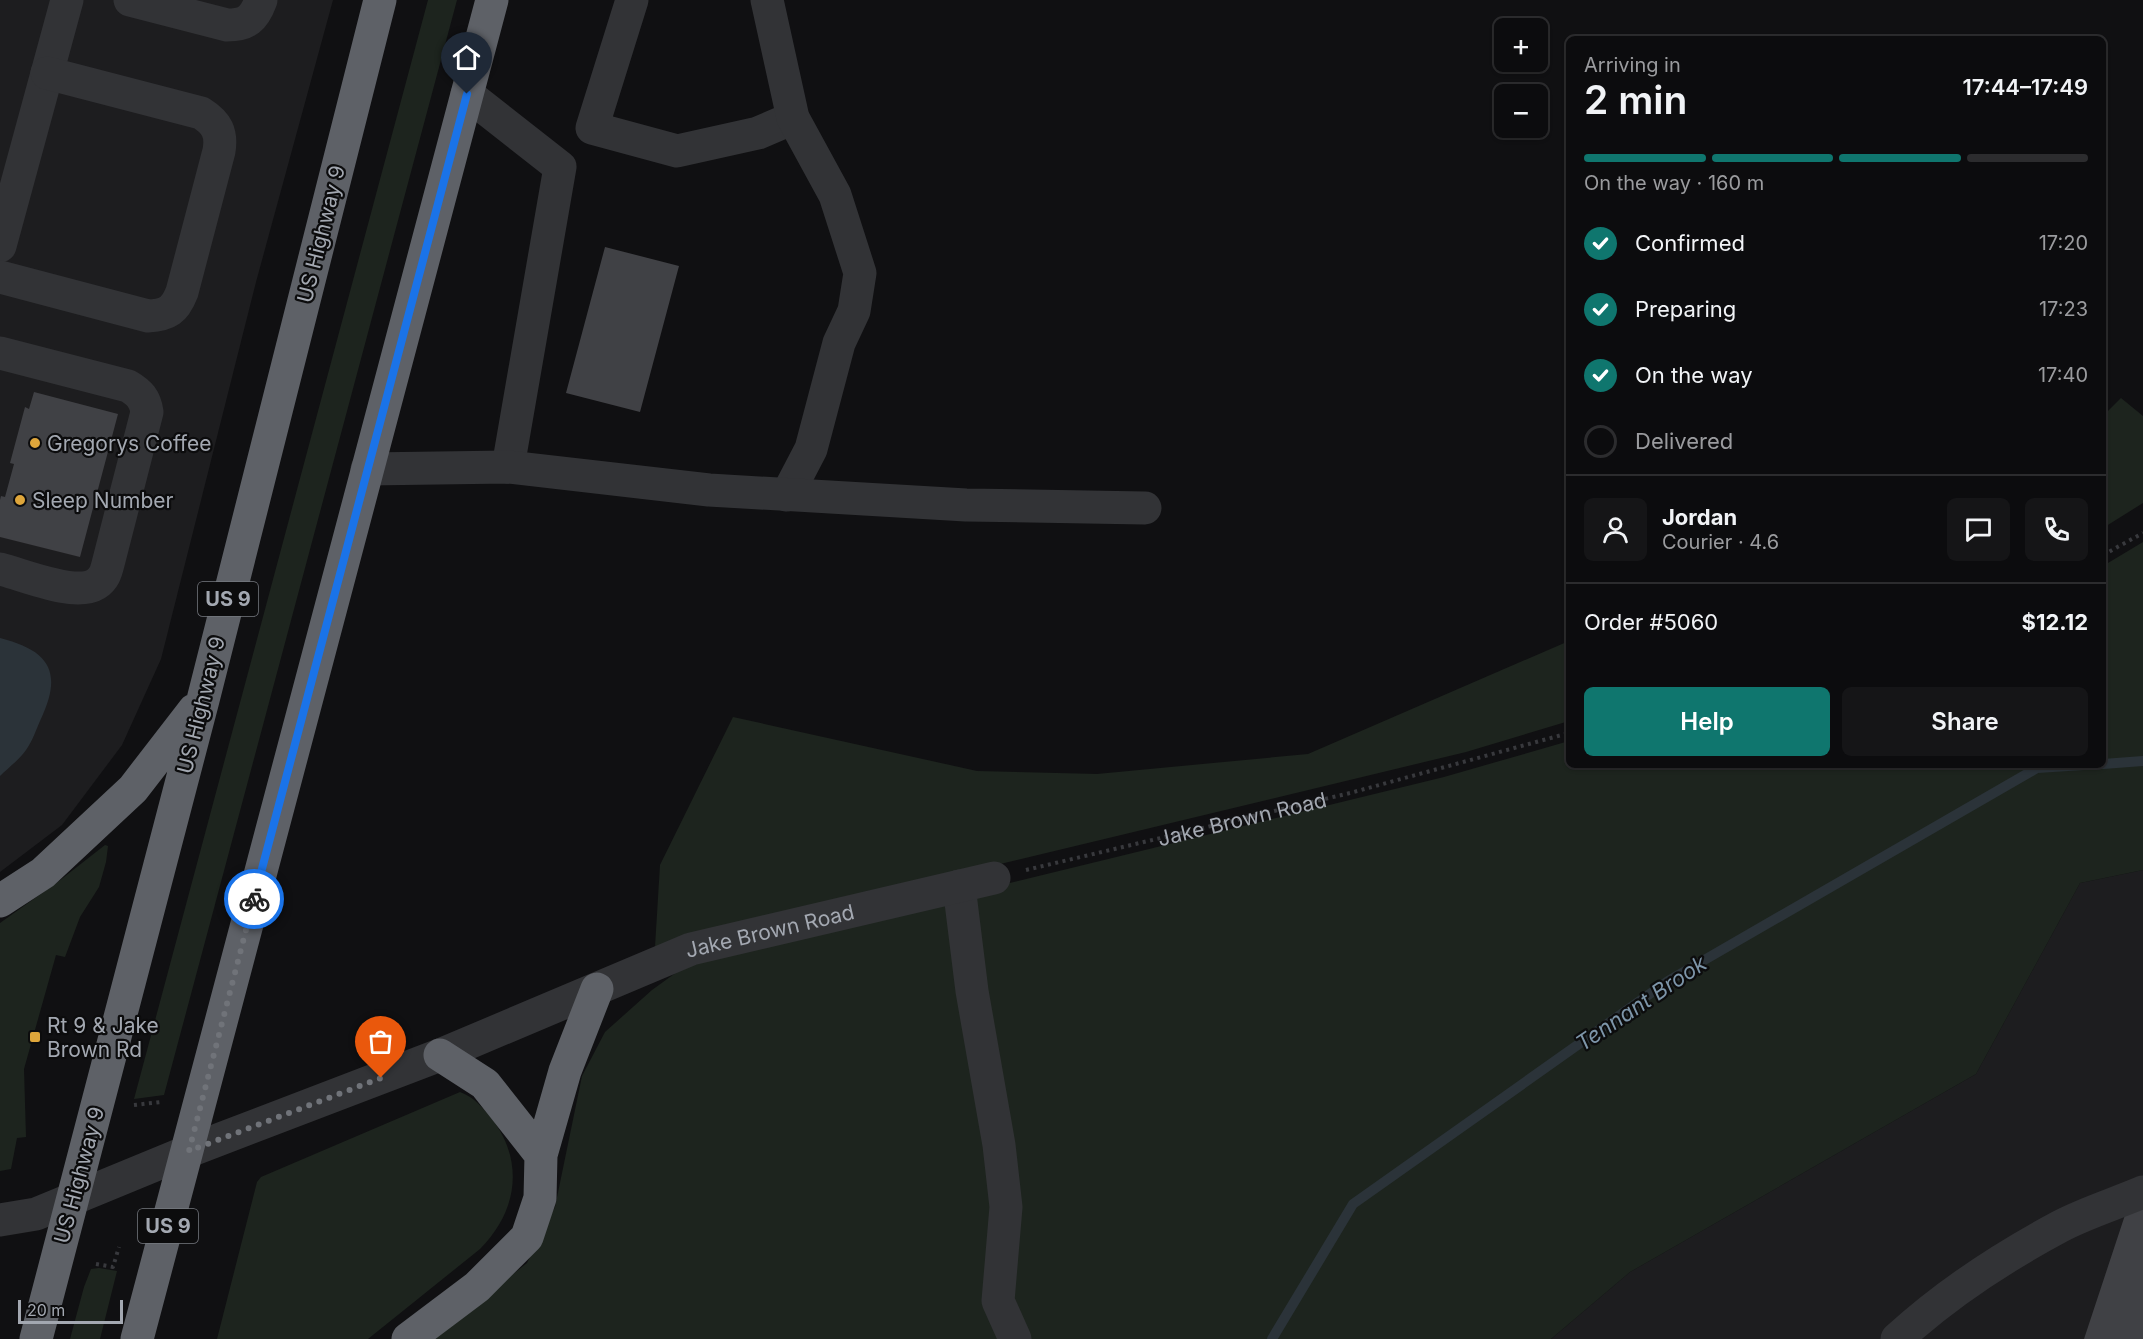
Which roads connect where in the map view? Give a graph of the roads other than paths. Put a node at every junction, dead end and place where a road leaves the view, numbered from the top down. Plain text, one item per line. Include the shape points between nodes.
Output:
1 (67, 0) edge
2 (130, 0) edge
3 (261, 0) edge
4 (380, 0) edge
5 (492, 0) edge
6 (632, 0) edge
7 (767, 0) edge
8 (47, 73) junction
9 (467, 94) junction
10 (793, 118) junction
11 (0, 246) edge
12 (0, 277) edge
13 (0, 353) edge
14 (508, 467) junction
15 (367, 469) junction
16 (787, 495) junction
17 (1145, 508) dead end
18 (0, 569) edge
19 (203, 699) junction
20 (994, 878) road end
21 (959, 886) junction
22 (0, 901) edge
23 (597, 989) junction
24 (440, 1055) junction
25 (189, 1151) junction
26 (541, 1155) junction
27 (2143, 1192) edge
28 (73, 1198) junction
29 (0, 1220) edge
30 (36, 1339) edge
31 (137, 1339) edge
32 (408, 1339) edge
33 (1015, 1339) edge
34 (1897, 1339) edge

1 - 8 street
2 - 3 street via 227,25 250,21
4 - 19 highway, US Highway 9 / US 9
5 - 9 highway, US 9
6 - 10 street via 592,128 677,151 758,133
7 - 10 street
8 - 11 street
8 - 12 street via 201,113 219,129 219,151 182,292 172,311 148,316
9 - 14 street via 560,167
9 - 15 highway, US 9
10 - 16 street via 835,195 860,273 854,311 839,343 811,449
13 - 18 street via 128,386 146,401 147,412 108,564 98,583 74,589
14 - 15 street
14 - 16 street
15 - 25 highway, US 9
16 - 17 street via 966,505
19 - 22 highway via 133,789 42,873
19 - 28 highway, US Highway 9 / US 9
20 - 21 street, Jake Brown Road
21 - 23 street, Jake Brown Road via 691,949
21 - 33 street via 1006,1207 998,1301
23 - 24 street, Jake Brown Road
23 - 26 highway via 565,1071
24 - 25 street, Jake Brown Road
24 - 26 highway via 485,1084
25 - 28 street, Jake Brown Road
25 - 31 highway, US 9
26 - 32 highway via 540,1198 527,1237 477,1287
27 - 34 street via 2061,1226 2007,1257
28 - 29 street, Jake Brown Road via 36,1214
28 - 30 highway, US Highway 9 / US 9

